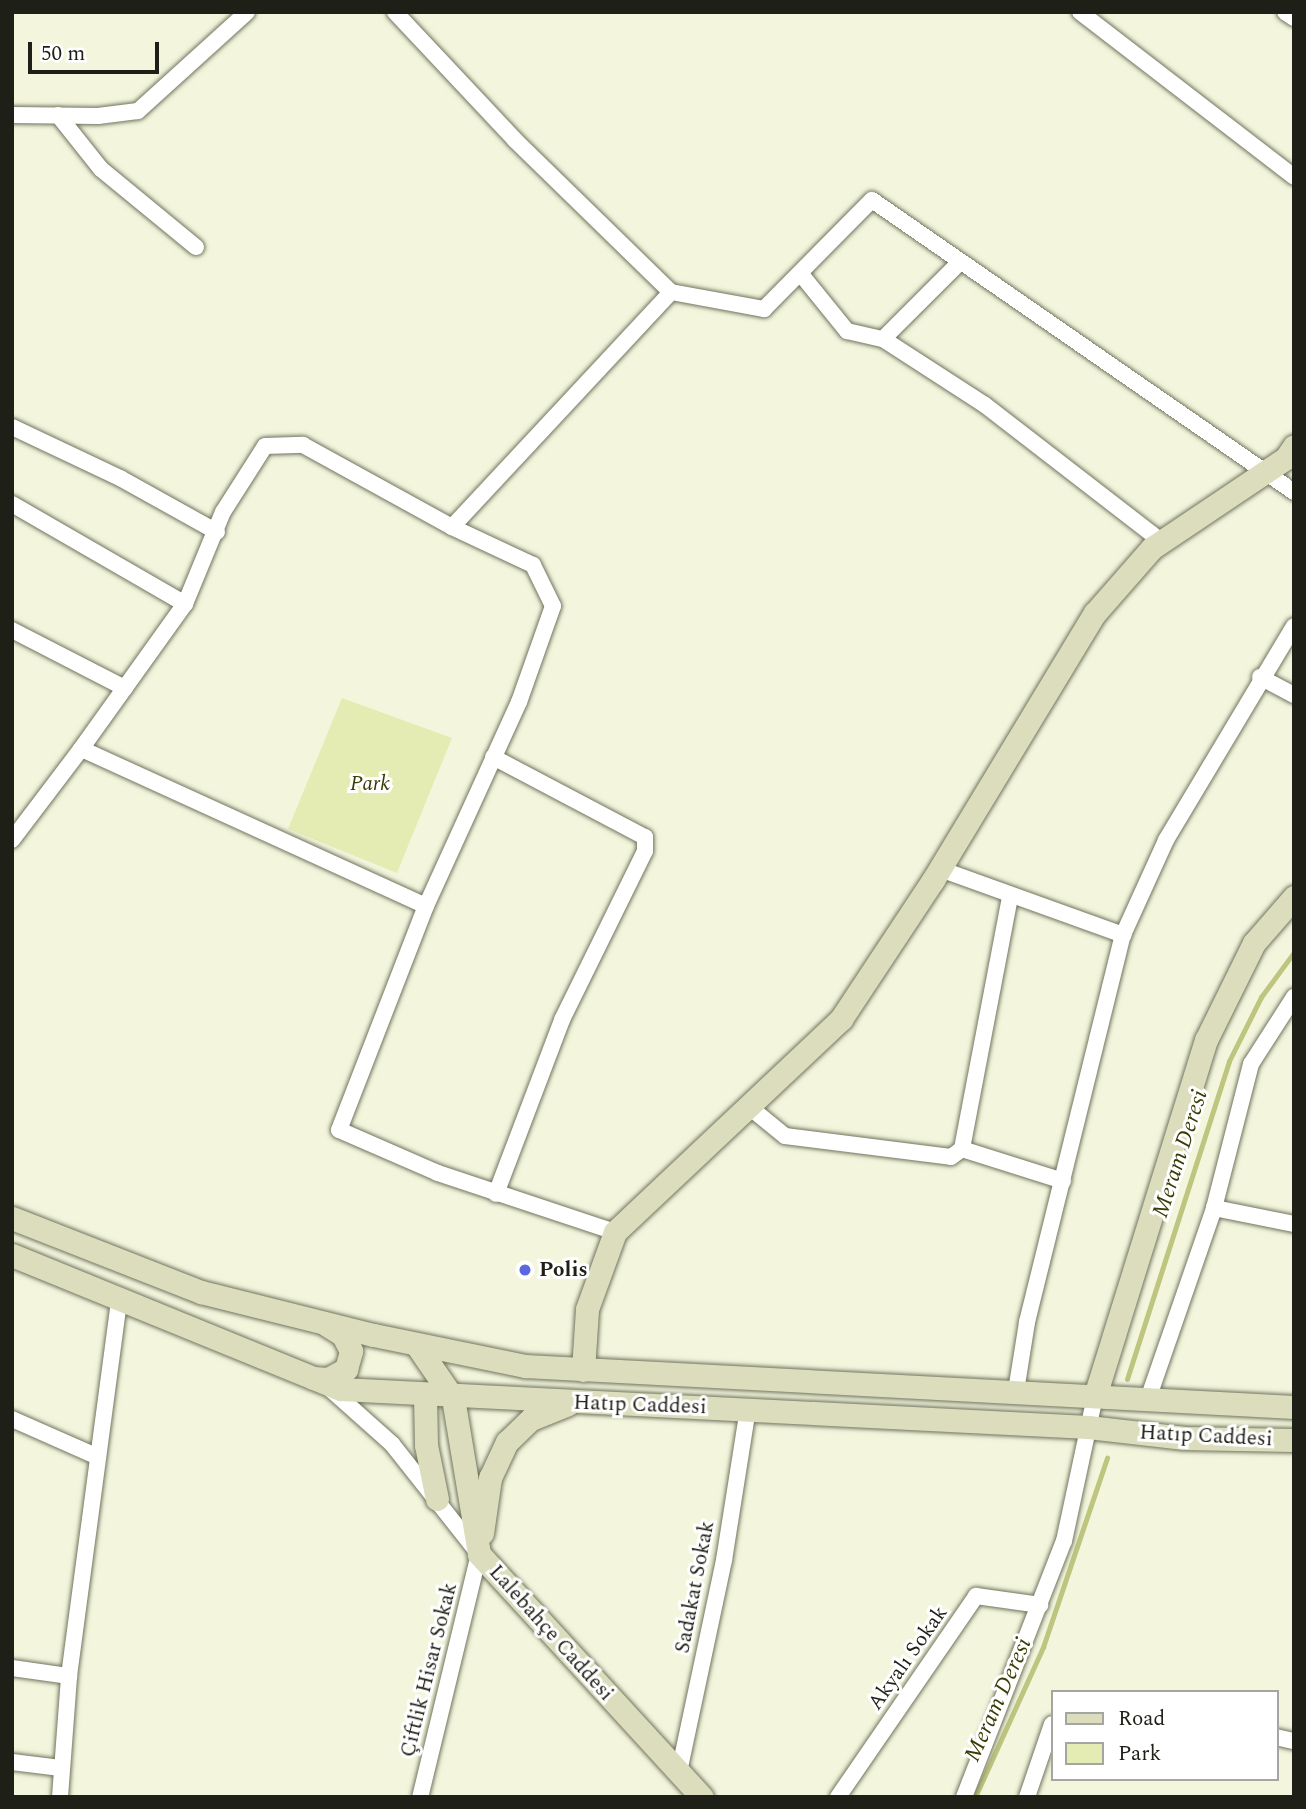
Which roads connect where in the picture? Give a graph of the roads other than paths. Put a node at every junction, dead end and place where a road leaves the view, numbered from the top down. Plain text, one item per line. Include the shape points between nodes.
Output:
1 (247, 12) edge
2 (395, 12) edge
3 (1080, 12) edge
4 (1285, 12) edge
5 (1294, 18) edge
6 (12, 115) edge
7 (58, 115) junction
8 (1294, 177) edge
9 (196, 247) dead end
10 (959, 263) junction
11 (800, 273) junction
12 (671, 292) junction
13 (883, 339) junction
14 (12, 427) edge
15 (1294, 446) edge
16 (1267, 471) junction
17 (1294, 492) edge
18 (12, 504) edge
19 (452, 527) junction
20 (217, 532) junction
21 (1162, 542) junction
22 (185, 604) junction
23 (1294, 626) edge
24 (12, 630) edge
25 (1260, 677) junction
26 (125, 688) junction
27 (1294, 695) edge
28 (81, 749) junction
29 (493, 757) junction
30 (12, 839) edge
31 (940, 869) junction
32 (1010, 897) junction
33 (1294, 897) edge
34 (426, 906) junction
35 (1122, 935) junction
36 (1294, 997) edge
37 (747, 1105) junction
38 (962, 1149) junction
39 (1063, 1181) junction
40 (496, 1195) junction
41 (1214, 1208) junction
42 (12, 1218) edge
43 (1294, 1224) edge
44 (615, 1232) junction
45 (12, 1255) edge
46 (119, 1301) junction
47 (323, 1322) junction
48 (416, 1344) junction
49 (583, 1370) junction
50 (313, 1380) junction
51 (1016, 1391) junction
52 (1095, 1395) junction
53 (425, 1396) junction
54 (453, 1398) junction
55 (1148, 1399) junction
56 (572, 1402) junction
57 (1294, 1407) edge
58 (748, 1409) junction
59 (12, 1419) edge
60 (1088, 1427) junction
61 (1294, 1440) edge
62 (96, 1456) junction
63 (437, 1499) junction
64 (479, 1554) junction
65 (1040, 1605) junction
66 (12, 1668) edge
67 (69, 1676) junction
68 (1050, 1730) edge
69 (12, 1762) edge
70 (61, 1769) junction
71 (679, 1772) junction
72 (60, 1797) edge
73 (420, 1797) edge
74 (702, 1797) edge
75 (838, 1797) edge
76 (964, 1797) edge
77 (1027, 1797) edge

1 - 7 street via 138,111
2 - 12 street via 515,140
3 - 8 street
4 - 5 street
6 - 7 street
7 - 9 street via 101,169
10 - 11 street via 872,200
10 - 13 street
10 - 16 street
11 - 12 street via 764,309
11 - 13 street via 847,331
12 - 19 street
13 - 21 street via 985,405
14 - 20 street via 120,478
15 - 16 main road
16 - 17 street
16 - 21 main road
18 - 22 street
19 - 20 street via 303,445 265,446 222,512
19 - 29 street via 533,565 553,606
20 - 22 street
21 - 31 main road via 1095,613
22 - 26 street
23 - 25 street
24 - 26 street
25 - 27 street
25 - 35 street via 1166,840
26 - 28 street
28 - 30 street
28 - 34 street
29 - 34 street
29 - 40 street via 645,837 645,851 562,1020
31 - 32 street
31 - 37 main road via 841,1019
32 - 35 street
32 - 38 street
33 - 52 main road via 1254,943 1206,1040
34 - 40 street via 339,1130
35 - 39 street
36 - 41 street via 1251,1064
37 - 38 street via 785,1136 951,1157
37 - 44 main road
38 - 39 street
39 - 51 street via 1027,1322
40 - 44 street
41 - 43 street
41 - 55 street
42 - 47 main road, Hatıp Caddesi via 201,1292
44 - 49 main road via 587,1309
45 - 46 main road, Hatıp Caddesi
46 - 50 main road, Hatıp Caddesi
46 - 62 street
47 - 48 main road, Hatıp Caddesi
47 - 50 main road via 343,1335 351,1351 346,1369 328,1379
48 - 49 main road, Hatıp Caddesi via 525,1366
48 - 54 main road
49 - 51 main road, Hatıp Caddesi
50 - 53 main road, Hatıp Caddesi via 341,1389
50 - 63 street via 393,1444
51 - 52 main road, Hatıp Caddesi
52 - 55 main road, Hatıp Caddesi
52 - 60 street
53 - 54 main road, Hatıp Caddesi
53 - 63 main road via 426,1445
54 - 56 main road, Hatıp Caddesi
54 - 64 main road, Lalebahçe Caddesi
55 - 57 main road, Hatıp Caddesi
56 - 58 main road, Hatıp Caddesi
56 - 64 main road via 531,1419 507,1442 490,1478
58 - 60 main road, Hatıp Caddesi
58 - 71 street, Sadakat Sokak via 724,1560
59 - 62 street
60 - 61 main road, Hatıp Caddesi via 1184,1438
60 - 65 street via 1064,1541
62 - 67 street
63 - 64 street
64 - 71 main road, Lalebahçe Caddesi
64 - 73 street, Çiftlik Hisar Sokak
65 - 75 street, Akyalı Sokak via 976,1596
65 - 76 street
66 - 67 street
67 - 70 street
68 - 77 street
69 - 70 street
70 - 72 street
71 - 74 main road, Lalebahçe Caddesi

